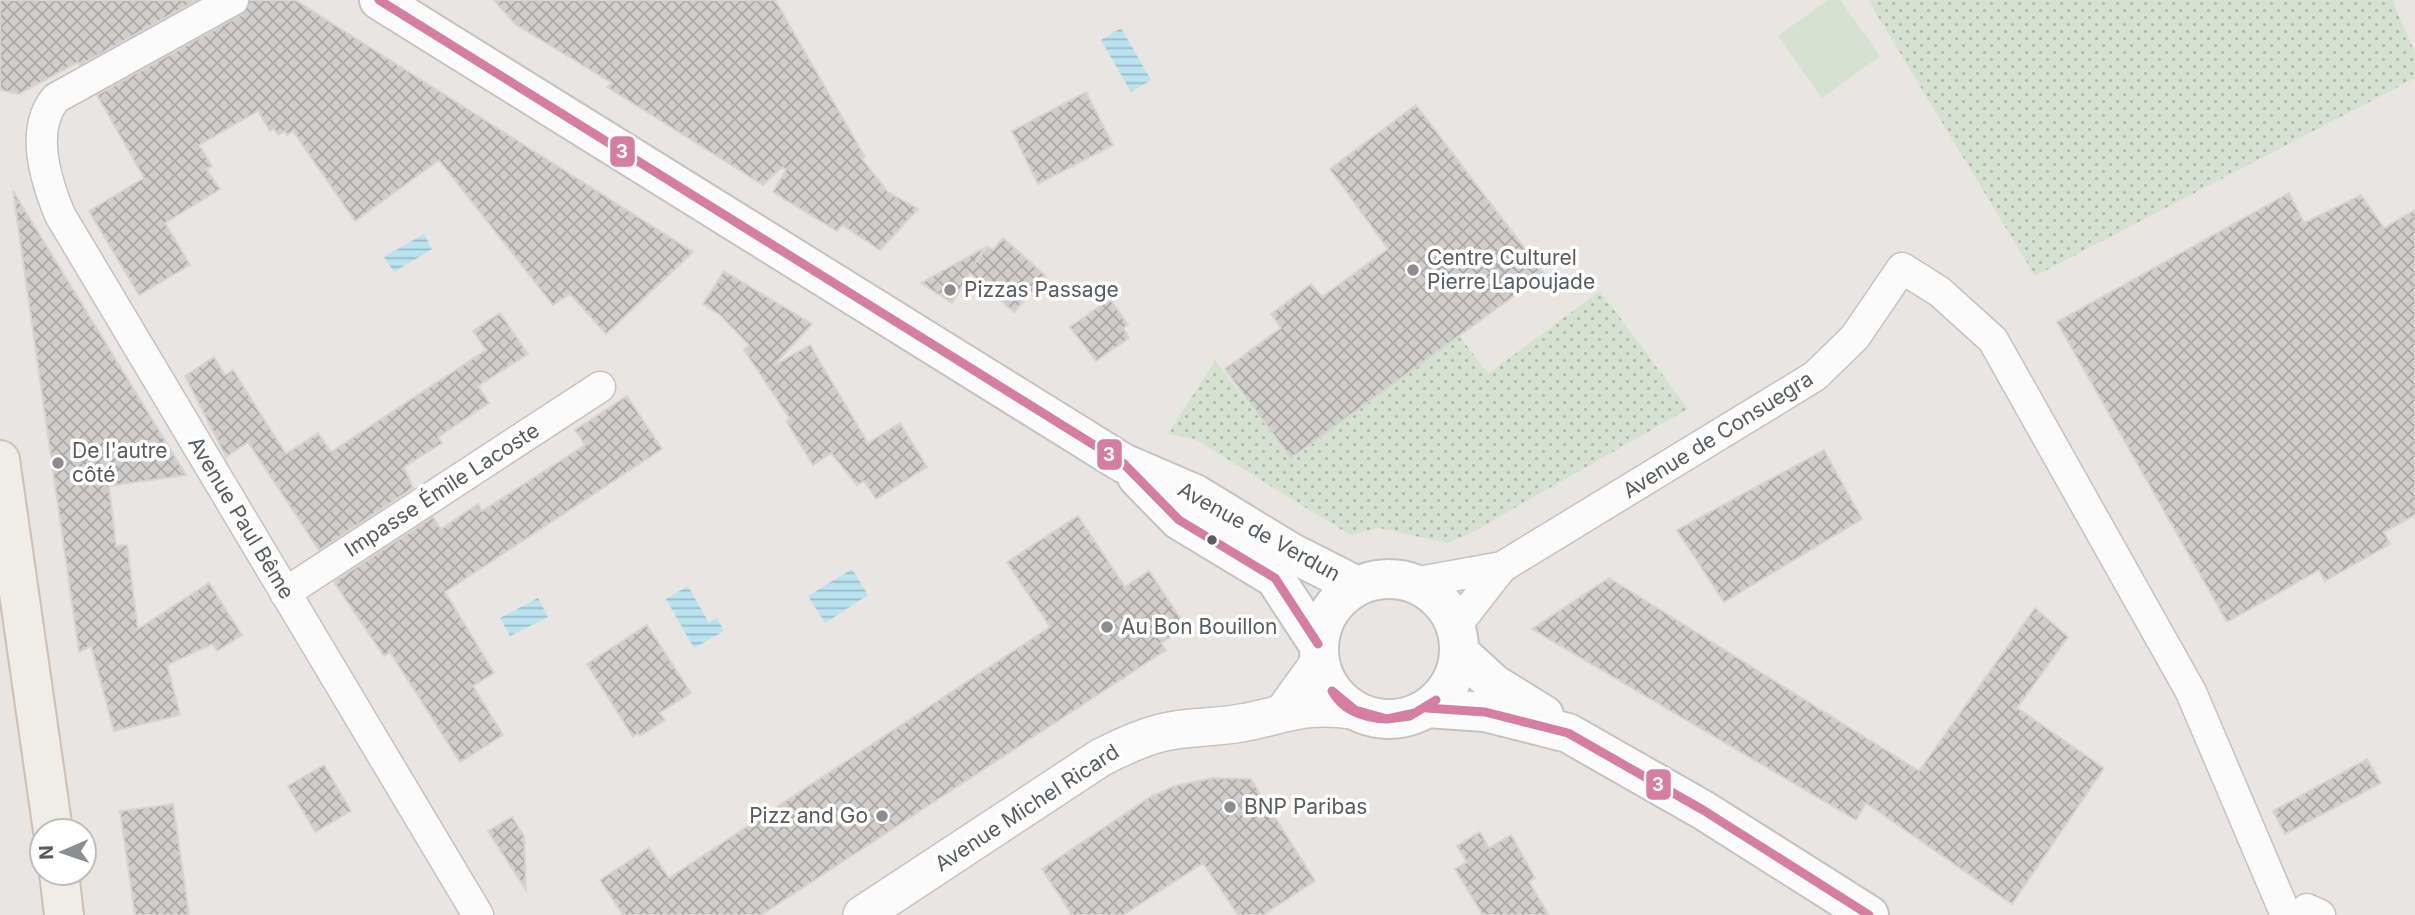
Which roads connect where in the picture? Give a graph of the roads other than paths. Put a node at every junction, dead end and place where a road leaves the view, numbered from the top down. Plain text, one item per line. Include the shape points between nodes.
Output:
1 (233, 0) edge
2 (379, 0) edge
3 (600, 387) dead end
4 (0, 460) edge
5 (1123, 463) junction
6 (1502, 567) junction
7 (1413, 583) junction
8 (1357, 586) junction
9 (285, 593) junction
10 (1457, 639) junction
11 (1319, 654) junction
12 (1427, 708) junction
13 (1285, 710) junction
14 (1352, 710) junction
15 (1568, 733) junction
16 (51, 817) edge
17 (61, 887) edge
18 (2304, 913) edge
19 (64, 915) edge
20 (478, 915) edge
21 (862, 915) edge
22 (1869, 915) edge

1 - 9 street, Avenue Paul Bême via 56,98 46,110 40,130 51,194 60,215
2 - 5 main road, Avenue de Verdun
3 - 9 street, Impasse Émile Lacoste
4 - 16 main road
5 - 8 main road, Avenue de Verdun via 1195,494 1290,552
5 - 11 main road, Avenue de Verdun via 1179,520 1275,578
6 - 7 street, Avenue de Consuegra
6 - 10 street, Avenue de Consuegra
6 - 18 street, Avenue de Consuegra via 1815,376 1855,337 1902,268 1940,292 1993,340 2191,692
7 - 8 main road via 1375,580
7 - 10 main road via 1439,600
8 - 11 main road via 1338,601 1324,621
9 - 20 street, Avenue Paul Bême
10 - 12 main road via 1449,684
10 - 15 main road via 1494,684
11 - 13 street
11 - 14 main road via 1326,682
12 - 14 main road via 1390,719
12 - 15 main road via 1485,712
13 - 14 street, Avenue Michel Ricard
13 - 21 street, Avenue Michel Ricard via 1244,723 1166,731 1132,742 1100,758
15 - 22 main road via 1703,810
17 - 19 main road

